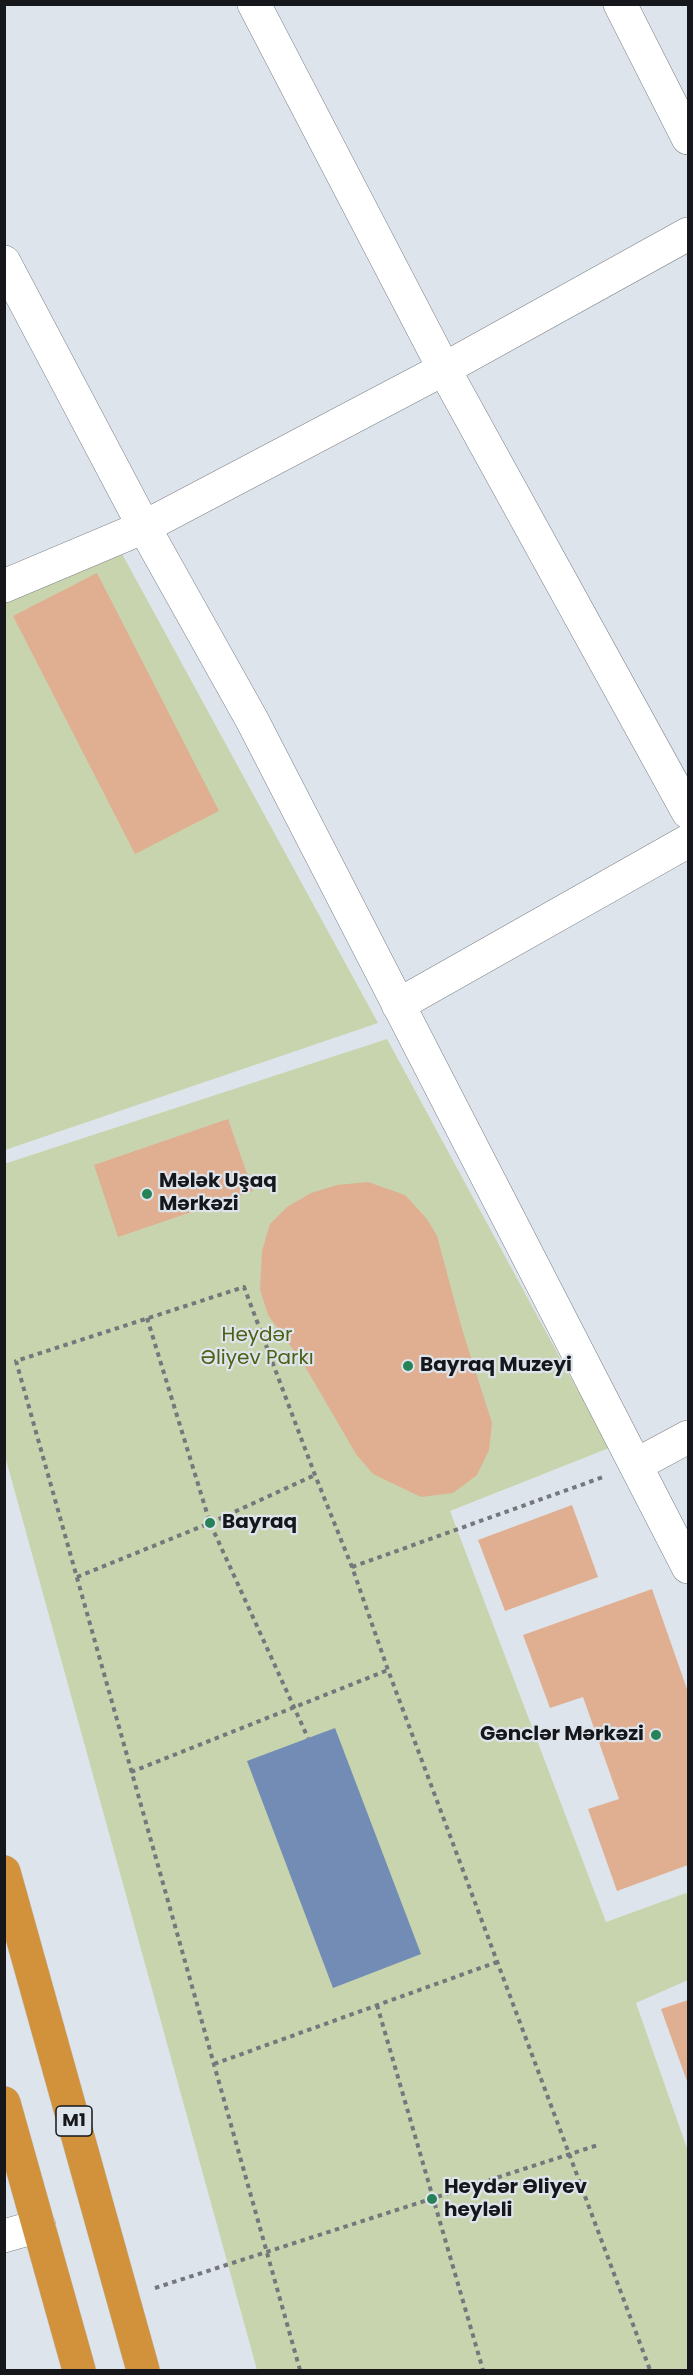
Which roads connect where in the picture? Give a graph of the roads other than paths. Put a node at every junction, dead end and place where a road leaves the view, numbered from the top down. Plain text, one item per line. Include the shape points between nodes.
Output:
1 (254, 4) edge
2 (620, 4) edge
3 (688, 138) edge
4 (688, 234) edge
5 (4, 262) edge
6 (444, 369) junction
7 (144, 526) junction
8 (4, 586) edge
9 (688, 812) edge
10 (688, 841) edge
11 (398, 1005) junction
12 (688, 1437) edge
13 (636, 1465) junction
14 (688, 1567) edge
15 (4, 1872) edge
16 (4, 2103) edge
17 (39, 2226) junction
18 (4, 2236) edge
19 (79, 2370) edge
20 (144, 2370) edge

1 - 6 street
2 - 3 street
4 - 6 street
5 - 7 street
6 - 7 street
6 - 9 street
7 - 8 street
7 - 11 street via 252,720
10 - 11 street
11 - 13 street
12 - 13 street
13 - 14 street
15 - 20 highway, M1
16 - 17 highway
17 - 18 street
17 - 19 highway

